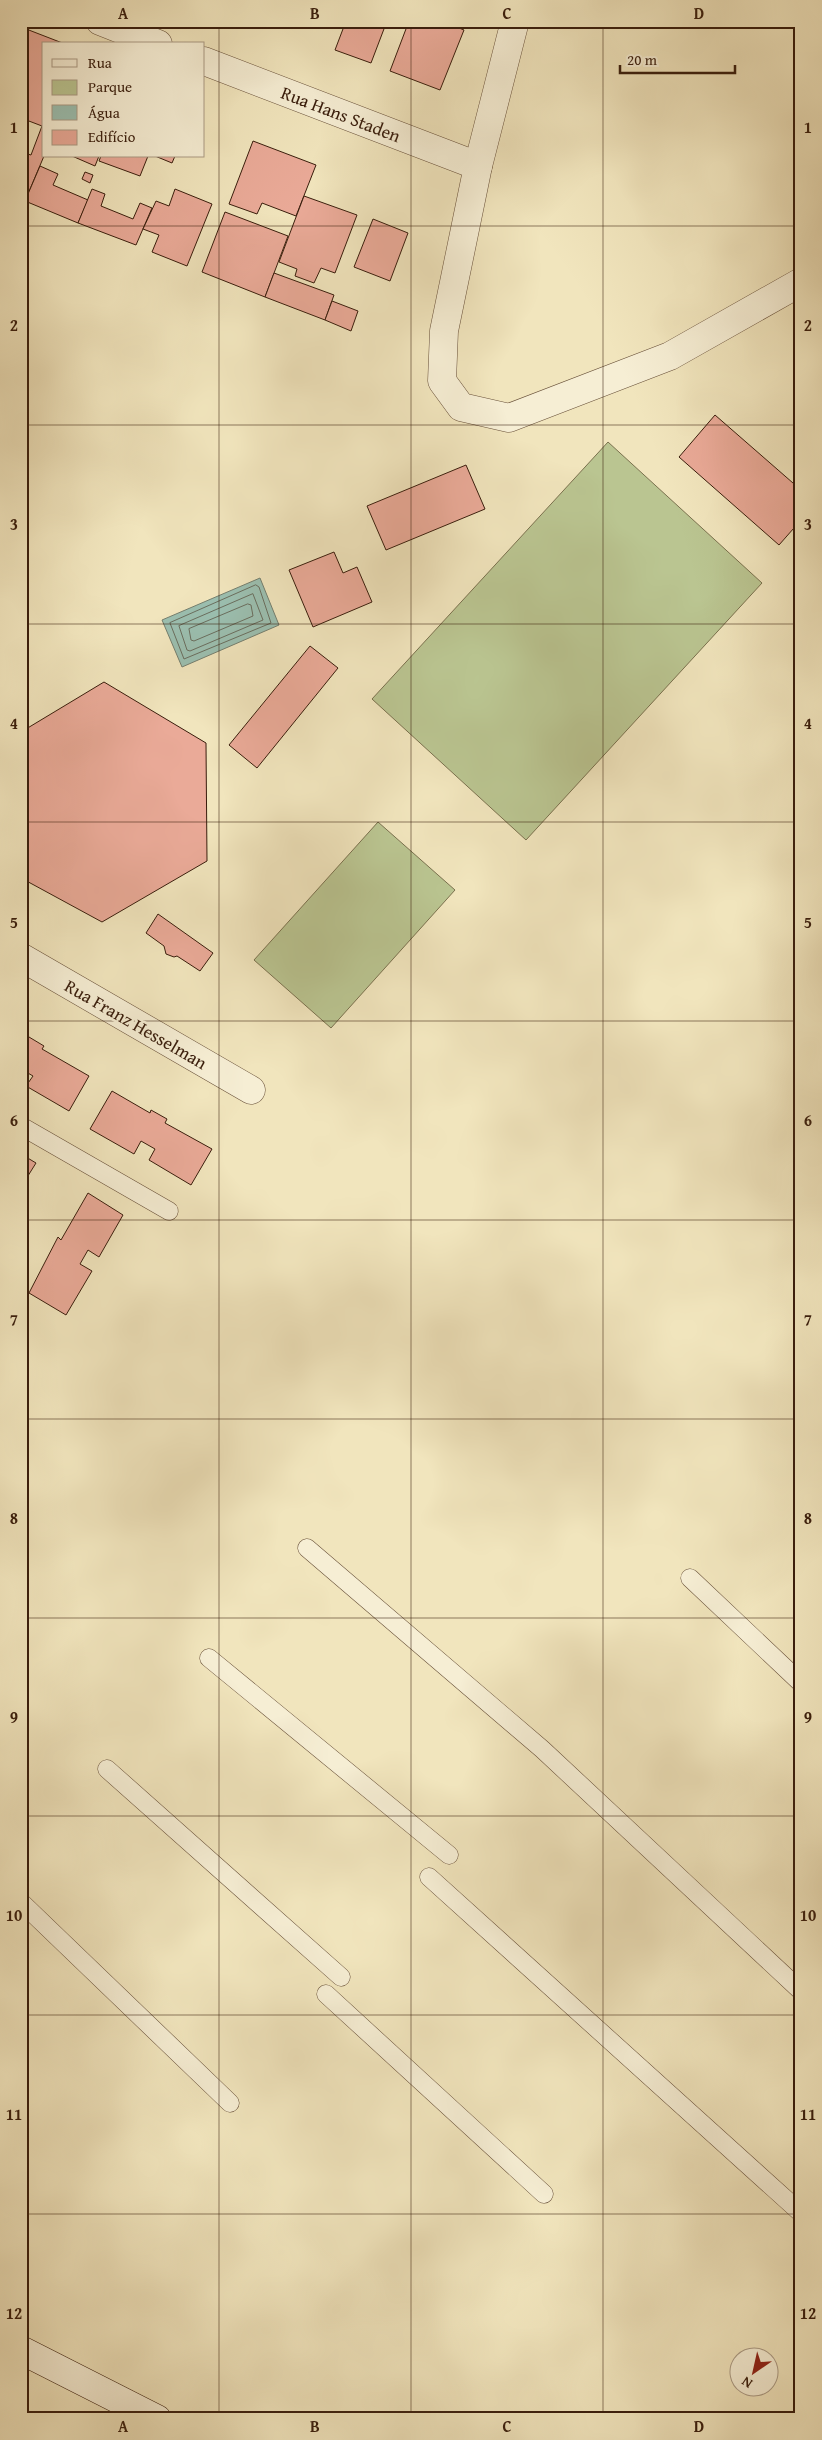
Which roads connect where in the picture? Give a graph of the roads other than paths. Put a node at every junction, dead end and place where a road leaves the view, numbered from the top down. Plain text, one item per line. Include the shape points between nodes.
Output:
1 (100, 21) edge
2 (515, 21) edge
3 (153, 42) edge
4 (205, 61) edge
5 (478, 166) junction
6 (801, 282) edge
7 (21, 958) edge
8 (251, 1090) dead end
9 (21, 1126) edge
10 (169, 1211) dead end
11 (307, 1548) dead end
12 (690, 1578) dead end
13 (208, 1658) dead end
14 (801, 1683) edge
15 (107, 1769) dead end
16 (449, 1855) dead end
17 (429, 1877) dead end
18 (21, 1902) edge
19 (341, 1977) dead end
20 (801, 1991) edge
21 (326, 1994) dead end
22 (230, 2103) dead end
23 (544, 2194) dead end
24 (801, 2213) edge
25 (21, 2350) edge
26 (157, 2419) edge

1 - 3 street
2 - 5 street
4 - 5 street, Rua Hans Staden
5 - 6 street via 444,331 442,381 461,407 509,418 670,356
7 - 8 street, Rua Franz Hesselman
9 - 10 lane
11 - 20 lane via 542,1749
12 - 14 lane
13 - 16 lane
15 - 19 lane
17 - 24 lane
18 - 22 lane
21 - 23 lane
25 - 26 street

